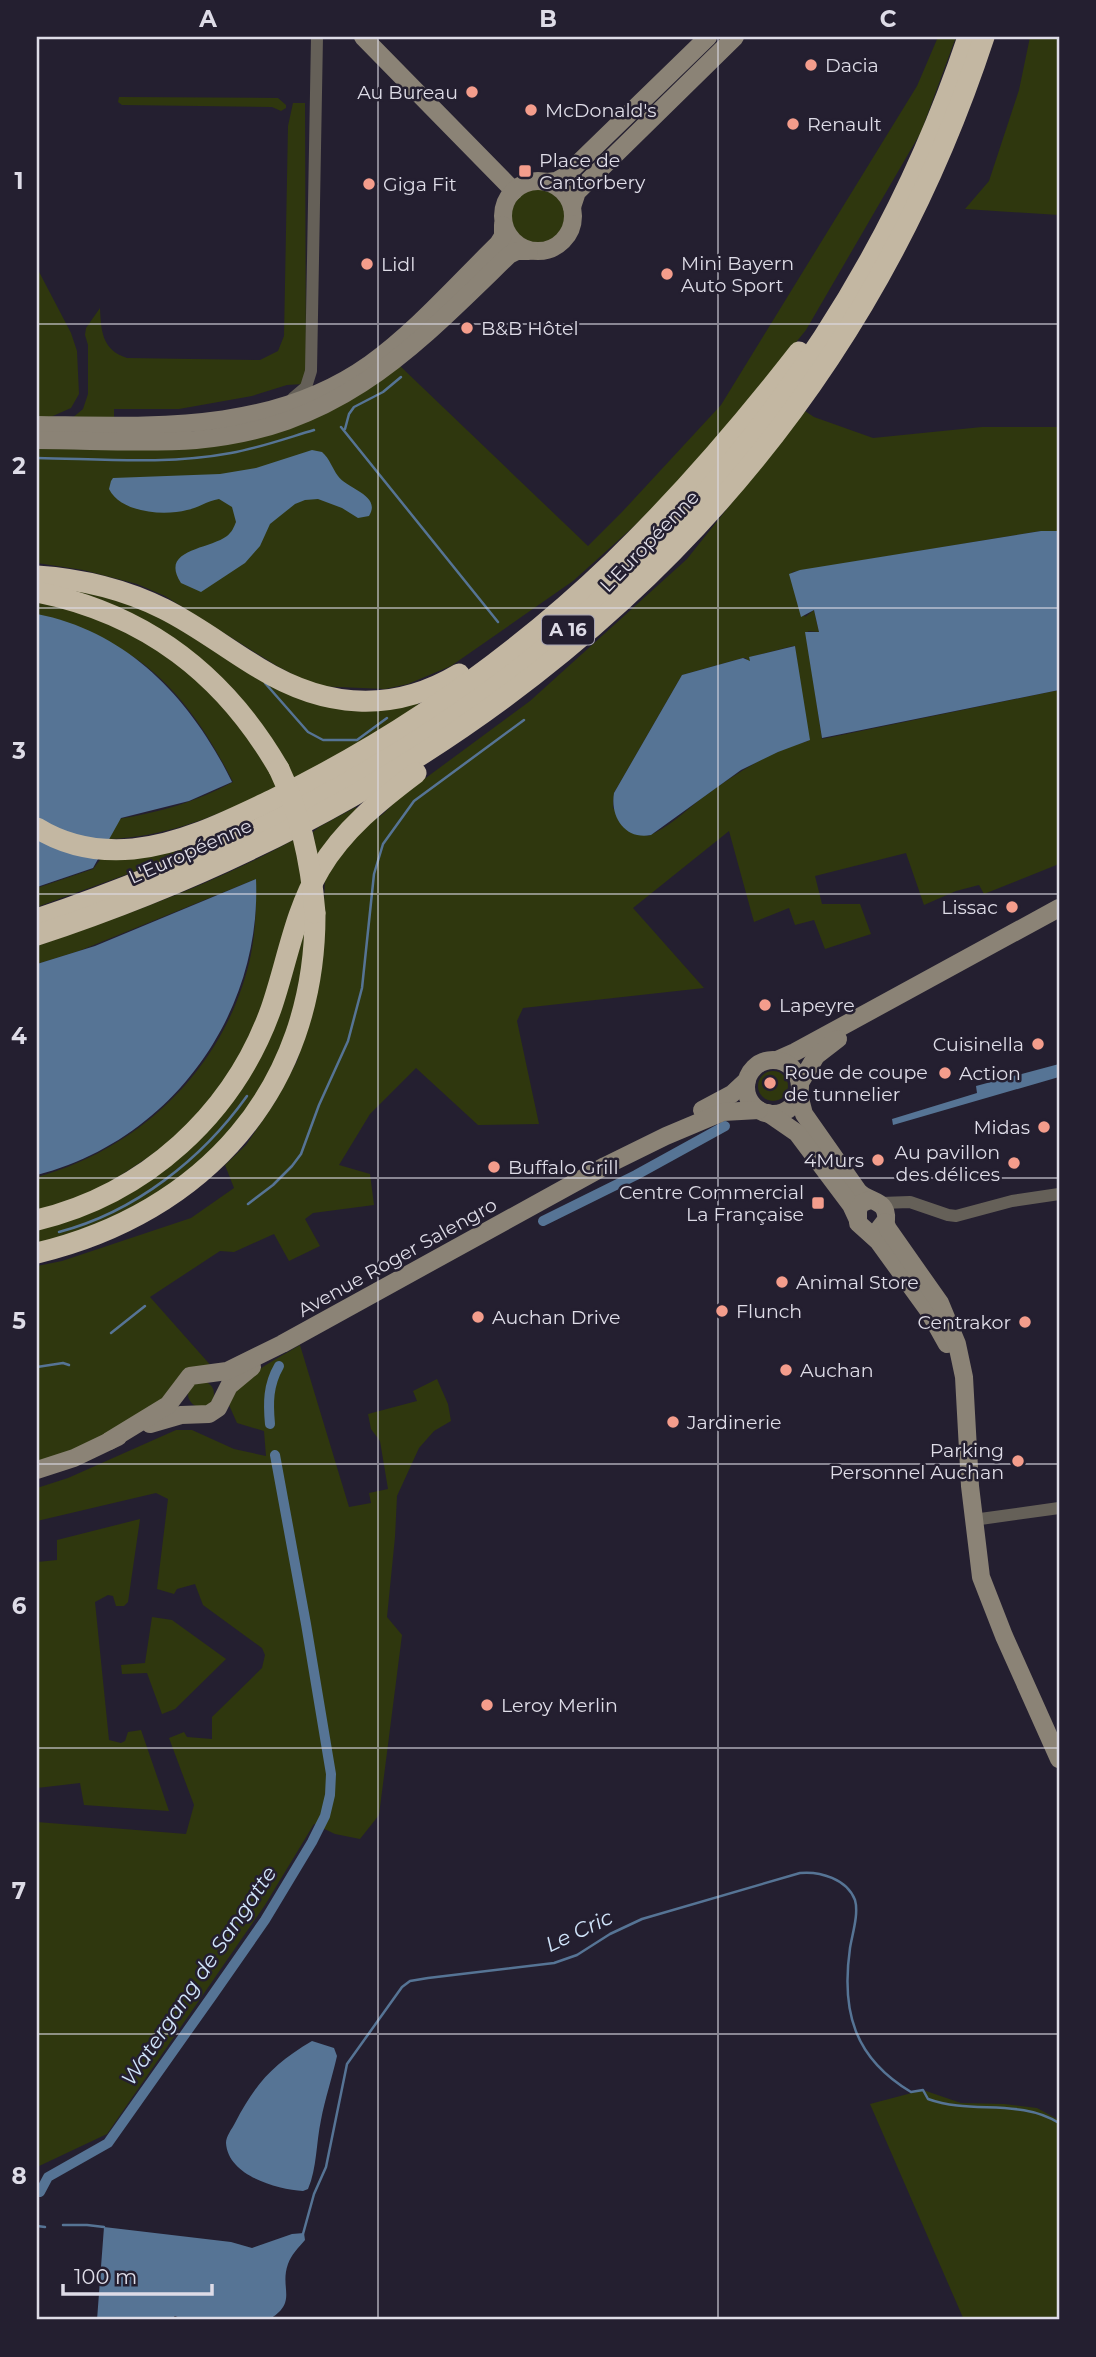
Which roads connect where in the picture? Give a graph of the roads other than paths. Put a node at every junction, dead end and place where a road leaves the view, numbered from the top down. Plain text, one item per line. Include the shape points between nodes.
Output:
1 (317, 37) edge
2 (363, 37) edge
3 (708, 37) edge
4 (735, 37) edge
5 (968, 37) edge
6 (984, 37) edge
7 (927, 145) junction
8 (547, 182) junction
9 (513, 191) junction
10 (572, 207) junction
11 (503, 225) junction
12 (529, 251) junction
13 (253, 414) junction
14 (37, 425) edge
15 (37, 440) edge
16 (672, 500) junction
17 (37, 576) edge
18 (37, 592) edge
19 (553, 661) junction
20 (37, 828) edge
21 (1059, 908) edge
22 (37, 919) edge
23 (37, 935) edge
24 (897, 996) junction
25 (777, 1060) junction
26 (747, 1080) junction
27 (799, 1089) junction
28 (764, 1111) junction
29 (605, 1166) junction
30 (1059, 1194) edge
31 (881, 1211) junction
32 (37, 1220) edge
33 (862, 1224) junction
34 (37, 1253) edge
35 (282, 1344) junction
36 (205, 1374) junction
37 (181, 1387) junction
38 (222, 1399) junction
39 (965, 1401) junction
40 (195, 1415) junction
41 (109, 1441) junction
42 (37, 1470) edge
43 (1059, 1508) edge
44 (973, 1520) junction
45 (1059, 1759) edge

1 - 13 street via 310,376 306,387 293,398
2 - 9 main road
3 - 8 main road via 565,176
4 - 10 main road via 574,195
5 - 7 highway, L'Européenne / A 16
6 - 19 highway, L'Européenne / A 16 via 914,208 827,360 764,447 701,522
7 - 16 highway via 820,324
7 - 22 highway, L'Européenne / A 16 via 852,292 769,416 670,533 572,626 466,708 342,786 196,858
8 - 9 main road via 529,182
8 - 10 main road via 563,192
9 - 11 main road via 504,206
10 - 12 main road via 572,226 563,242 547,250
11 - 12 main road via 513,242
11 - 13 main road via 498,244 382,355 319,393
12 - 15 main road via 509,255 376,376 303,414 195,440
13 - 14 main road via 181,425
16 - 17 highway via 577,584 469,668 434,688 394,700 341,700 302,690 146,601 88,583
16 - 20 highway via 614,561 481,673 340,764 257,807 195,833 122,849 67,843
18 - 34 highway, bridge via 82,603 153,636 211,679 239,709 279,769 302,829 315,913 312,968 295,1034 272,1085 241,1131 201,1172 147,1212 89,1238
19 - 23 highway, L'Européenne / A 16 via 442,743 317,816 185,880
19 - 32 highway via 509,705 375,805 333,850 301,909 256,1044 235,1082 202,1124 163,1160 121,1187
21 - 24 main road
24 - 25 main road
24 - 27 main road via 819,1053
25 - 26 main road via 757,1065
25 - 27 main road via 792,1068
26 - 28 main road via 748,1096
26 - 29 main road, Avenue Roger Salengro via 723,1100
27 - 28 main road via 787,1110
27 - 31 main road via 804,1114 858,1191
28 - 29 main road, Avenue Roger Salengro via 717,1114
28 - 33 main road via 797,1133
29 - 35 main road, Avenue Roger Salengro
30 - 31 street via 956,1216 917,1203
31 - 33 main road via 877,1229
31 - 33 main road via 860,1206
31 - 39 main road via 889,1231 946,1315 960,1357
33 - 39 main road via 939,1328 953,1356
35 - 36 main road, Avenue Roger Salengro via 227,1371
35 - 38 main road, Avenue Roger Salengro via 232,1383
36 - 37 main road via 190,1376
36 - 38 main road via 219,1384
37 - 40 main road via 181,1402
37 - 41 main road via 163,1408
38 - 40 main road via 213,1413
39 - 44 main road
40 - 41 main road via 169,1418
41 - 42 main road
43 - 44 street
44 - 45 main road via 983,1584

